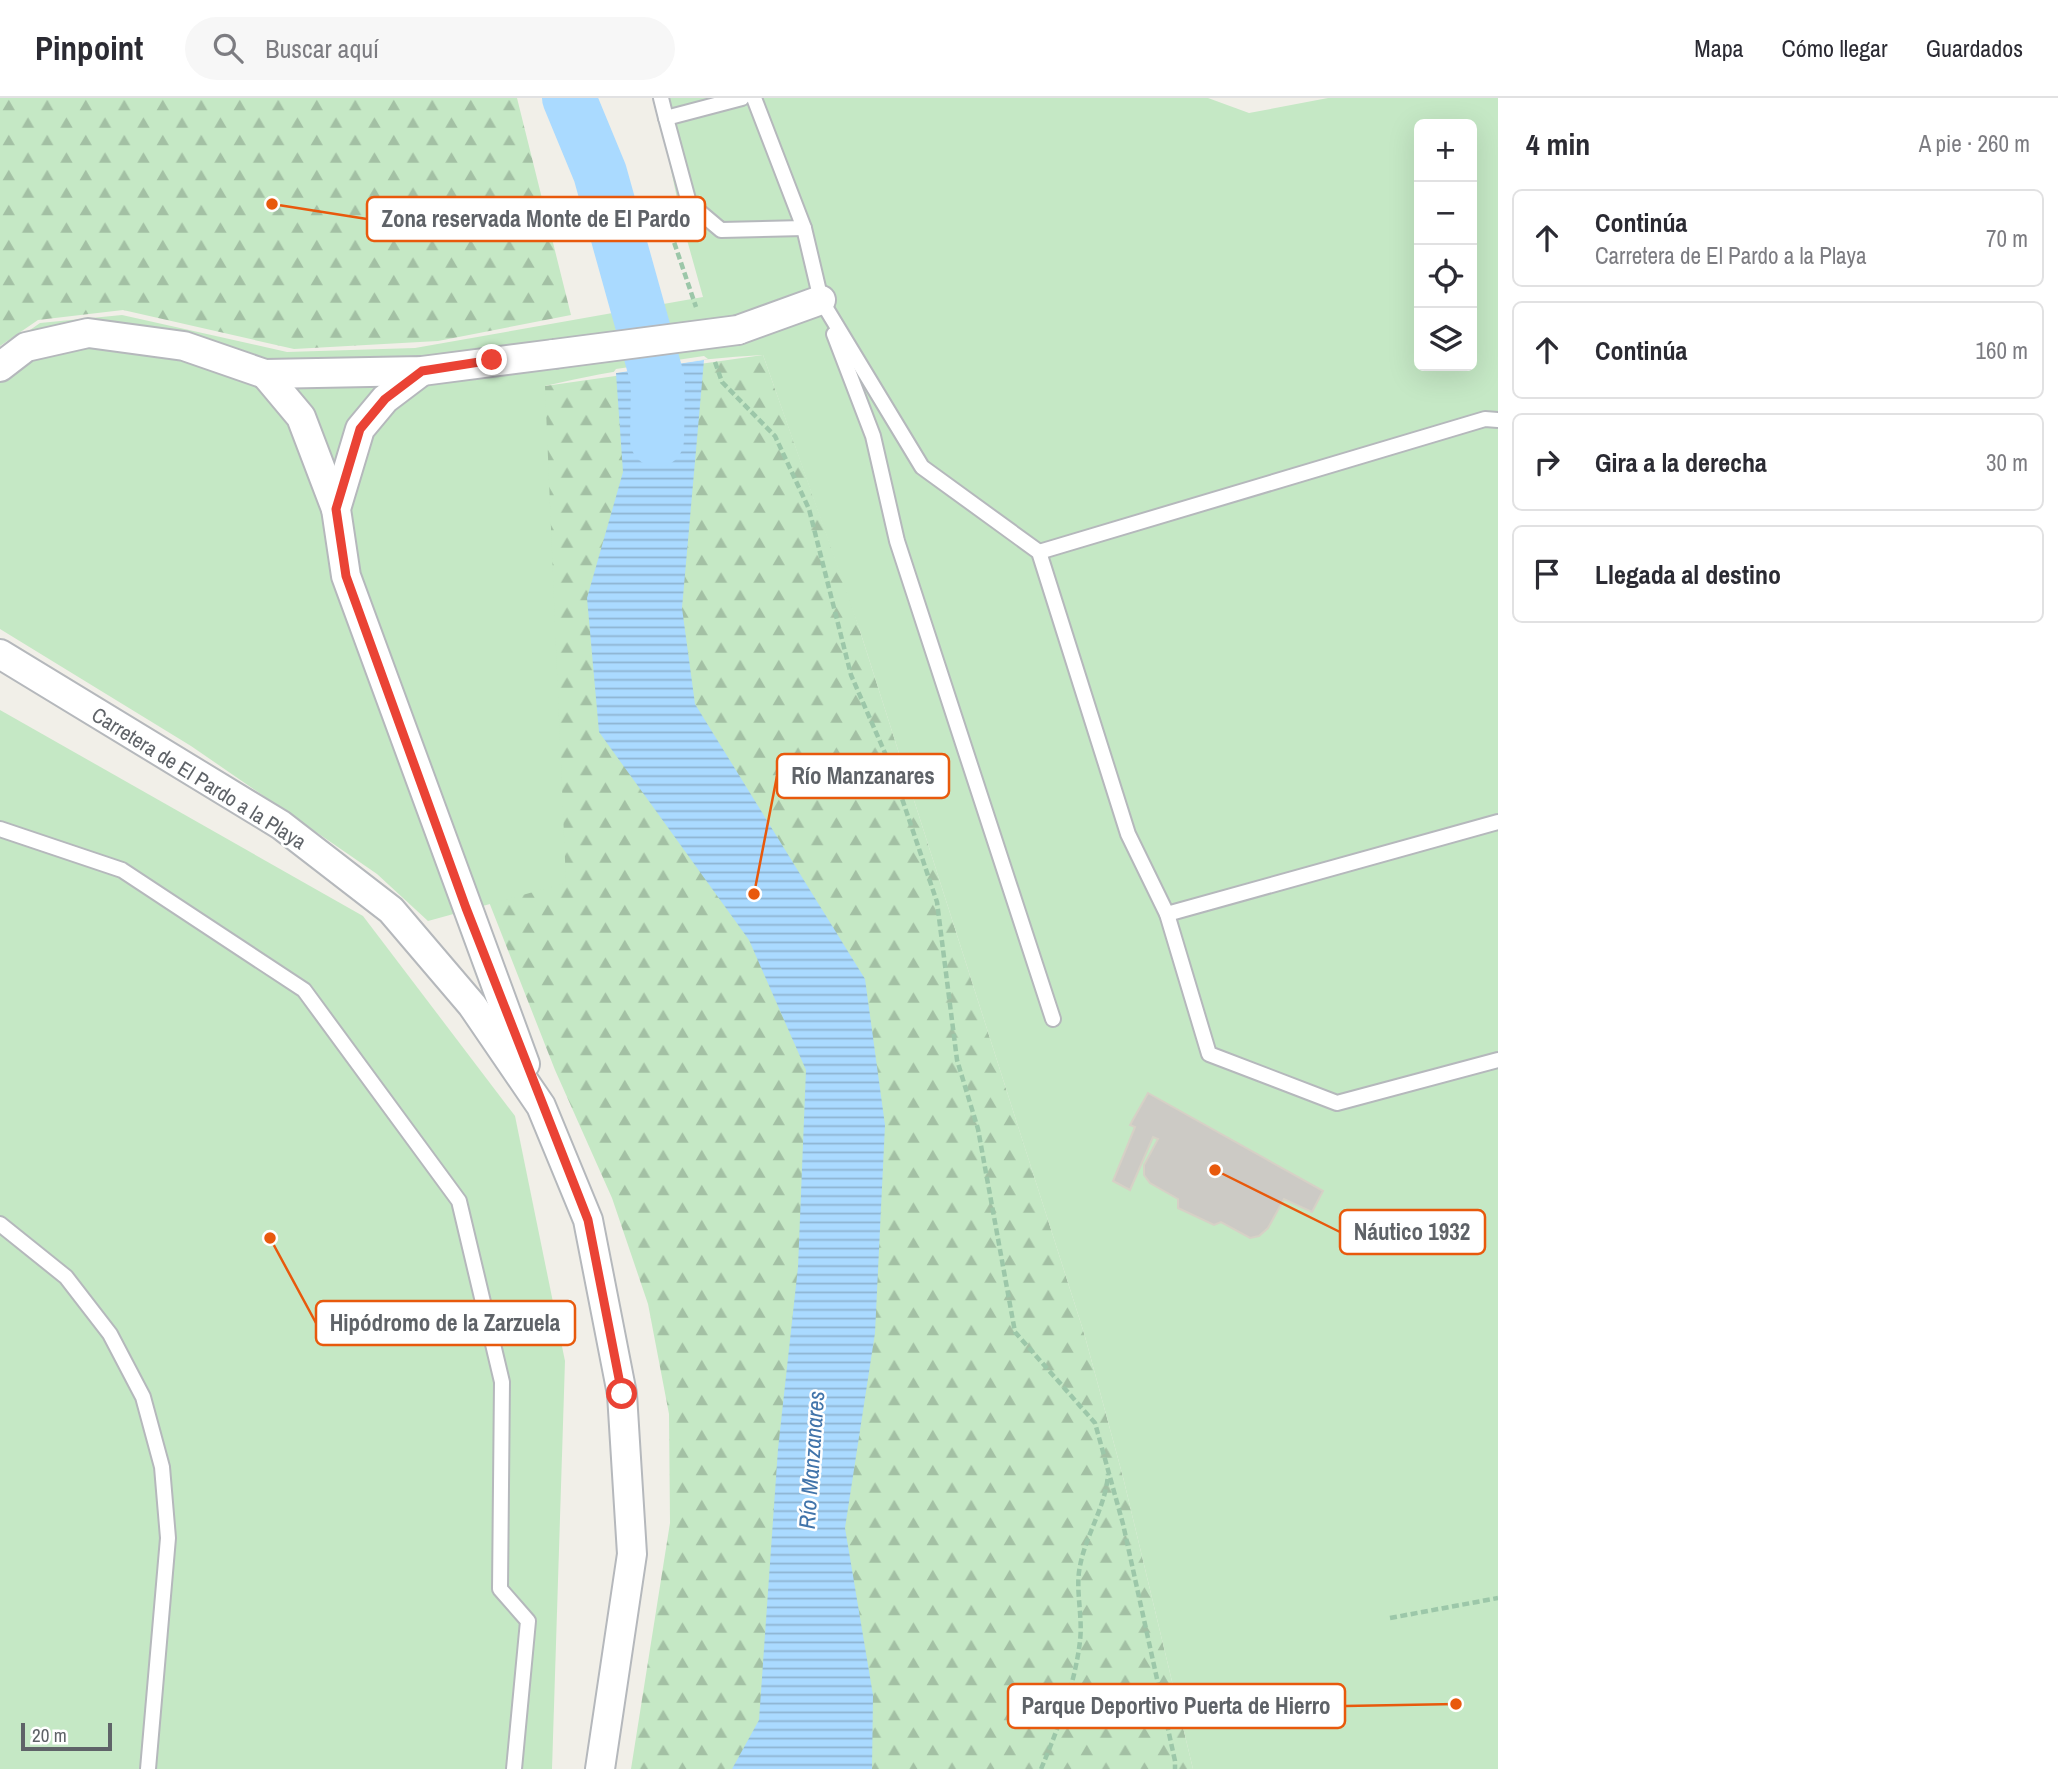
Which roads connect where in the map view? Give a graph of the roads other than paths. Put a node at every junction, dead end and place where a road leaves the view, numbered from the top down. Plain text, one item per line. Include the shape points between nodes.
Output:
1 (662, 98) edge
2 (742, 98) edge
3 (754, 98) edge
4 (666, 118) junction
5 (804, 228) junction
6 (821, 300) junction
7 (0, 367) edge
8 (422, 371) junction
9 (265, 374) junction
10 (1498, 420) edge
11 (336, 509) junction
12 (1040, 552) junction
13 (0, 654) edge
14 (1498, 822) edge
15 (0, 829) edge
16 (1167, 914) junction
17 (1053, 1018) dead end
18 (1498, 1060) edge
19 (541, 1105) junction
20 (0, 1224) edge
21 (148, 1769) edge
22 (514, 1769) edge
23 (600, 1769) edge

1 - 4 lane
2 - 4 lane
3 - 5 lane
4 - 5 lane via 690,203 721,230
5 - 6 lane
6 - 8 street, bridge via 738,330
6 - 12 lane via 922,467
6 - 17 lane via 873,436 897,541
7 - 9 street via 26,347 88,333 184,346
8 - 9 street
8 - 11 street via 385,399 360,429
9 - 11 street via 301,417
10 - 12 lane via 1485,419
11 - 19 street via 346,576
12 - 16 lane via 1128,834
13 - 19 street, Carretera de El Pardo a la Playa via 281,825 391,910 472,1005
14 - 16 lane
15 - 22 lane via 122,870 304,990 459,1201 502,1382 500,1589 527,1621
16 - 18 lane via 1209,1054 1337,1104
19 - 23 street, Carretera de El Pardo a la Playa via 588,1220 622,1394 632,1553
20 - 21 lane via 66,1277 110,1334 143,1397 162,1467 168,1538

